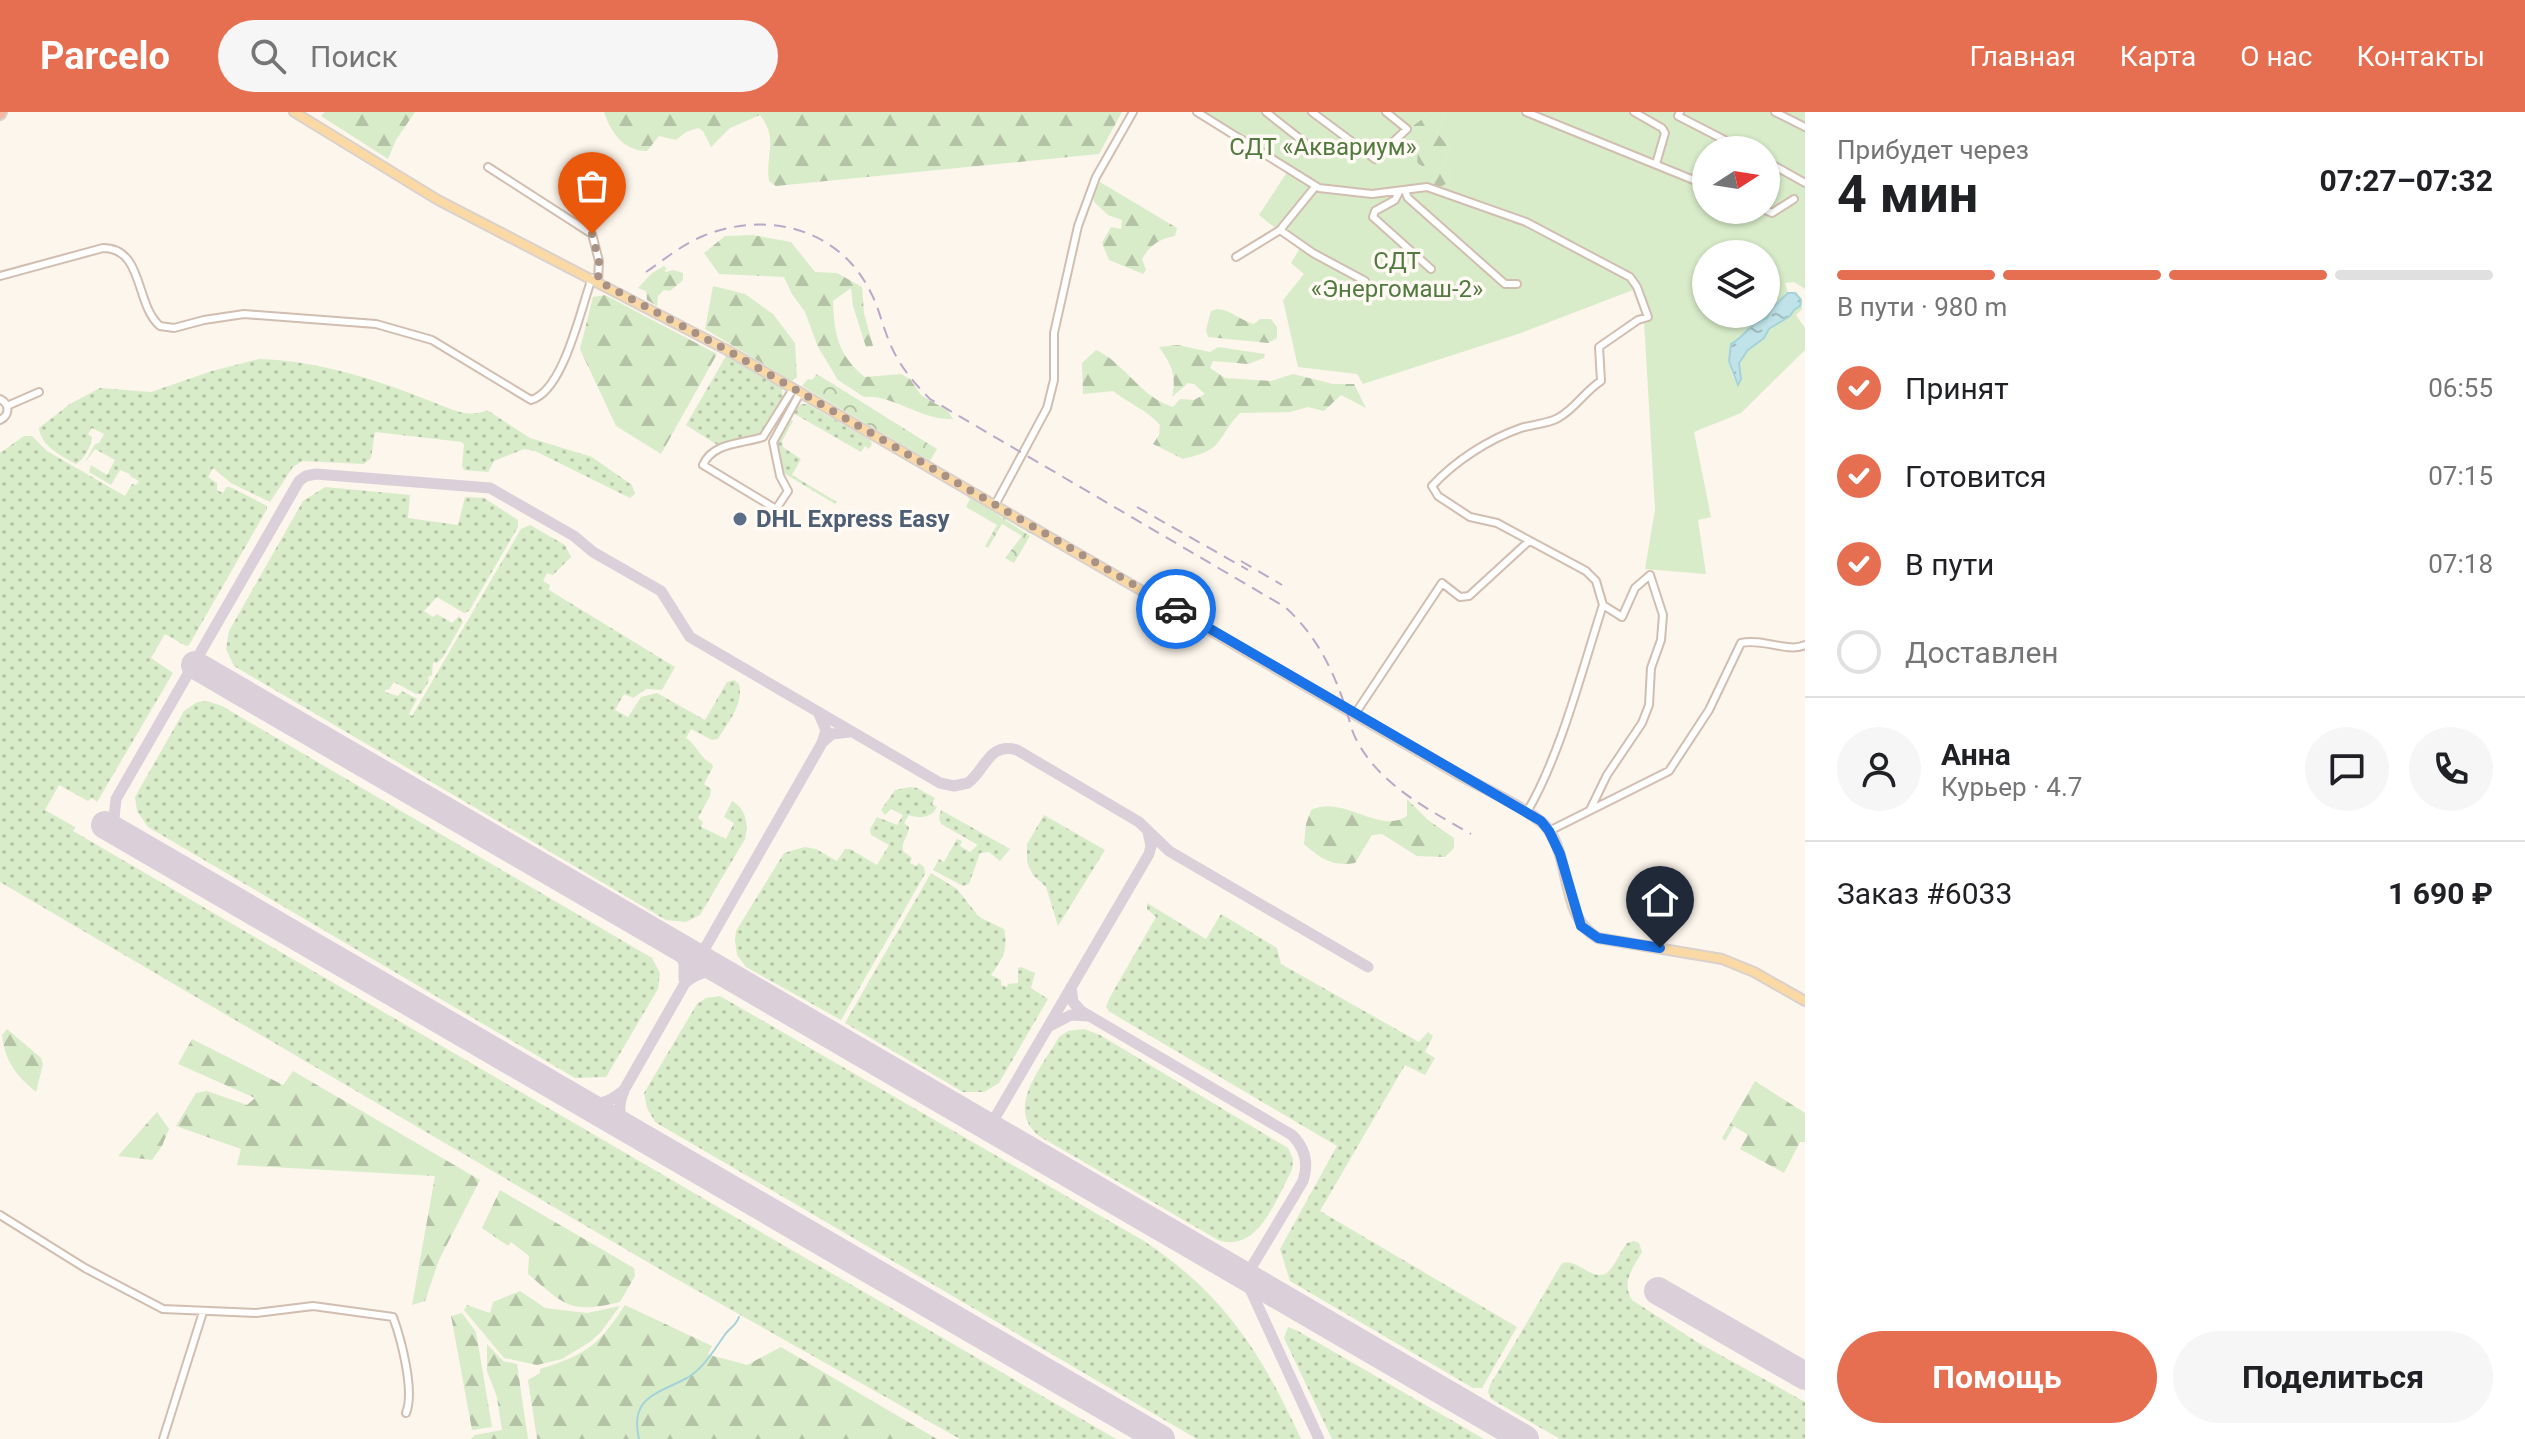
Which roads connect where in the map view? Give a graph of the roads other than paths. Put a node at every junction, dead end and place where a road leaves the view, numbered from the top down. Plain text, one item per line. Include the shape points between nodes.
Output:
1 (294, 112) edge
2 (1133, 112) edge
3 (1197, 112) edge
4 (1266, 112) edge
5 (1312, 112) edge
6 (1386, 112) edge
7 (1526, 112) edge
8 (1634, 112) edge
9 (1680, 112) edge
10 (1775, 112) edge
11 (2, 113) edge
12 (0, 121) edge
13 (1805, 127) edge
14 (1717, 136) edge
15 (1304, 142) dead end
16 (1656, 164) junction
17 (488, 167) dead end
18 (1780, 169) edge
19 (1692, 179) edge
20 (1805, 183) edge
21 (1315, 187) junction
22 (1402, 191) junction
23 (1794, 199) dead end
24 (1780, 208) edge
25 (1280, 230) junction
26 (1236, 257) dead end
27 (1431, 269) dead end
28 (0, 276) edge
29 (595, 279) junction
30 (1365, 281) dead end
31 (1517, 284) dead end
32 (796, 391) junction
33 (39, 392) dead end
34 (0, 399) edge
35 (7, 406) junction
36 (0, 420) edge
37 (995, 505) junction
38 (1529, 541) junction
39 (1603, 605) junction
40 (1803, 646) edge
41 (1355, 714) junction
42 (1590, 810) junction
43 (1527, 812) junction
44 (1549, 831) junction
45 (1805, 1001) edge
46 (0, 1215) edge
47 (203, 1312) junction
48 (406, 1413) dead end
49 (163, 1439) edge

1 - 29 main road via 438,200
2 - 37 street via 1096,177 1078,226 1054,333 1054,380 1047,408
3 - 21 street
4 - 15 street
5 - 6 street via 1375,159 1407,129
7 - 16 street
8 - 16 street via 1665,133
9 - 14 street via 1678,116
10 - 13 street
11 - 12 main road
16 - 19 street
17 - 29 street via 592,234 599,261
18 - 20 street
21 - 22 street via 1372,194
21 - 25 street
22 - 27 street via 1373,217
22 - 31 street via 1505,284
22 - 38 street via 1427,187 1549,233 1630,277 1645,304 1648,317 1599,347 1601,381 1568,412 1503,435 1447,469 1432,486 1470,517 1497,523
23 - 24 street
25 - 26 street
25 - 30 street
28 - 29 street via 103,248 117,249 127,257 151,316 166,328 244,314 376,324 432,340 531,400 545,392 571,347
29 - 32 main road
32 - 32 street via 763,438 718,448 703,465 776,509 788,491 773,442
32 - 37 main road
33 - 35 street
34 - 35 street
35 - 36 street
37 - 41 main road
38 - 39 street via 1586,571 1596,581
38 - 41 street via 1469,596 1460,597 1442,583
39 - 42 street via 1622,617 1635,588 1650,575 1663,624 1643,721
39 - 43 street via 1566,720
40 - 42 street via 1741,643 1709,710 1669,771
41 - 43 main road
42 - 44 street
43 - 44 main road
44 - 45 main road via 1575,914 1588,933 1722,959
46 - 47 street via 163,1309
47 - 48 street via 313,1306 393,1317 407,1380
47 - 49 street

